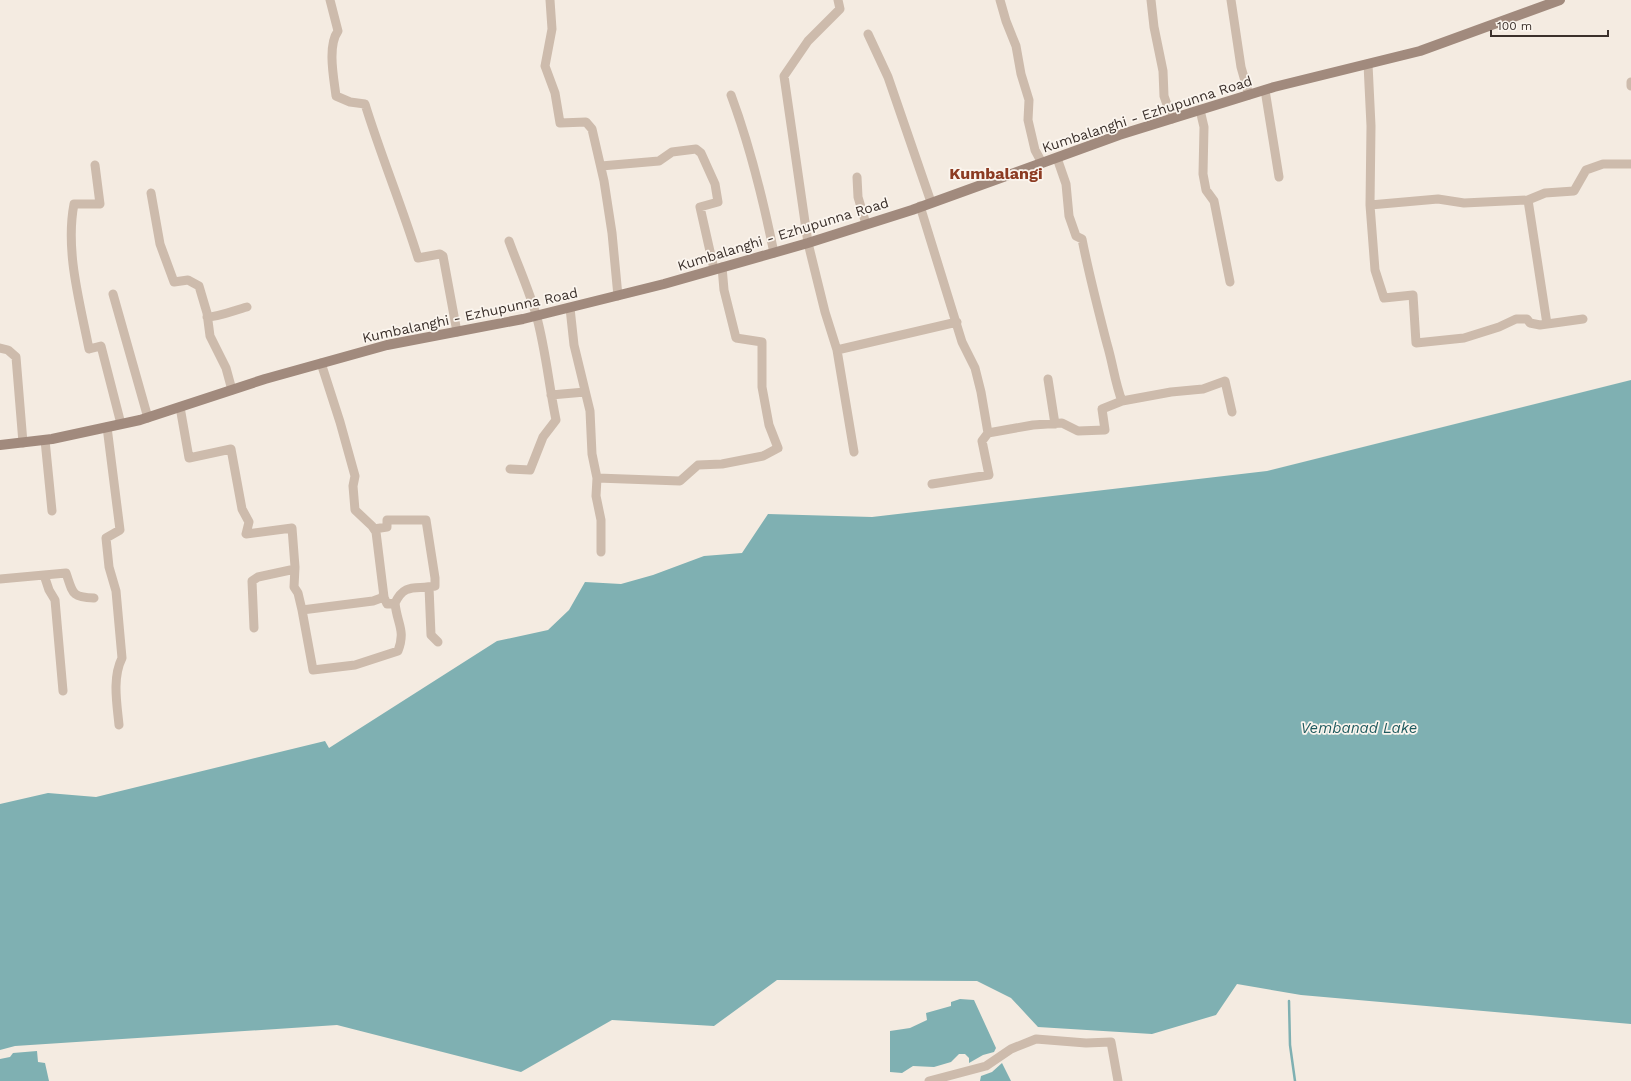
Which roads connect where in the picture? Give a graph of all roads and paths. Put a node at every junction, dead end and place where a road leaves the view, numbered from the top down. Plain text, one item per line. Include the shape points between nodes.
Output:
1 (330, 0) edge
2 (550, 0) edge
3 (838, 0) edge
4 (1000, 0) edge
5 (1151, 0) edge
6 (1231, 0) edge
7 (1560, 0) edge
8 (868, 34) dead end
9 (1368, 64) junction
10 (1631, 82) edge
11 (1631, 86) edge
12 (1266, 90) junction
13 (731, 95) dead end
14 (1249, 95) junction
15 (1200, 110) junction
16 (1172, 119) junction
17 (1057, 158) junction
18 (1042, 163) junction
19 (1631, 164) edge
20 (95, 165) dead end
21 (601, 166) junction
22 (857, 176) dead end
23 (1279, 177) dead end
24 (151, 193) dead end
25 (1528, 200) junction
26 (932, 202) junction
27 (1370, 205) junction
28 (920, 206) junction
29 (866, 224) junction
30 (509, 241) dead end
31 (808, 243) junction
32 (774, 253) junction
33 (718, 268) junction
34 (1230, 282) dead end
35 (113, 294) dead end
36 (618, 296) junction
37 (247, 307) dead end
38 (570, 308) junction
39 (536, 316) junction
40 (207, 317) junction
41 (1583, 319) dead end
42 (957, 322) junction
43 (1547, 324) junction
44 (457, 332) junction
45 (0, 348) edge
46 (837, 350) junction
47 (321, 363) junction
48 (1048, 379) dead end
49 (232, 390) junction
50 (585, 392) junction
51 (551, 395) junction
52 (1122, 401) junction
53 (180, 407) junction
54 (1232, 412) dead end
55 (148, 418) junction
56 (121, 424) junction
57 (1055, 424) junction
58 (107, 427) junction
59 (988, 433) junction
60 (45, 440) junction
61 (23, 443) junction
62 (0, 445) edge
63 (854, 452) dead end
64 (510, 469) dead end
65 (597, 478) junction
66 (932, 484) dead end
67 (52, 511) dead end
68 (374, 529) junction
69 (601, 552) dead end
70 (295, 569) junction
71 (44, 576) junction
72 (0, 579) edge
73 (429, 587) junction
74 (383, 595) junction
75 (94, 598) dead end
76 (395, 603) junction
77 (302, 610) junction
78 (254, 628) dead end
79 (438, 642) dead end
80 (63, 691) dead end
81 (119, 725) dead end
82 (929, 1081) edge
83 (1118, 1081) edge

1 - 44 street via 338,31 334,36 332,61 336,96 350,102 365,104 377,146 418,258 440,254 443,256
2 - 21 street via 552,29 545,66 555,93 560,123 586,122 592,128
3 - 31 street via 840,9 808,41 784,76
4 - 18 street via 1016,46 1028,100 1028,120 1035,150
5 - 16 street via 1164,71 1164,96
6 - 14 street via 1241,67
7 - 9 main road, Kumbalanghi - Ezhupunna Road via 1420,50
8 - 26 street via 888,77
9 - 12 main road, Kumbalanghi - Ezhupunna Road
9 - 27 street via 1371,126
10 - 11 street
12 - 14 main road, Kumbalanghi - Ezhupunna Road
12 - 23 street
13 - 32 street via 745,133
14 - 15 main road, Kumbalanghi - Ezhupunna Road
15 - 16 main road, Kumbalanghi - Ezhupunna Road
15 - 34 street via 1204,127 1203,174 1206,190 1214,201
16 - 17 main road, Kumbalanghi - Ezhupunna Road
17 - 18 main road, Kumbalanghi - Ezhupunna Road
17 - 52 street via 1066,184 1069,216 1076,236 1082,239 1099,319
18 - 26 main road, Kumbalanghi - Ezhupunna Road
19 - 25 street via 1603,164 1591,168 1586,170 1574,191 1545,193
20 - 56 street via 100,204 74,204 71,216 71,241 89,349 102,346
21 - 33 street via 659,161 672,152 696,149 701,153 715,184 718,202 700,207
21 - 36 street via 612,233
22 - 29 street via 858,197
24 - 40 street via 160,244 174,282 188,280 198,286
25 - 27 street via 1464,203 1438,199
25 - 43 street
26 - 28 main road, Kumbalanghi - Ezhupunna Road
27 - 43 street via 1375,270 1384,298 1413,295 1416,343 1464,338 1516,319
28 - 29 main road, Kumbalanghi - Ezhupunna Road
28 - 42 street
29 - 31 main road, Kumbalanghi - Ezhupunna Road
30 - 39 street
31 - 32 main road, Kumbalanghi - Ezhupunna Road
31 - 46 street
32 - 33 main road, Kumbalanghi - Ezhupunna Road
33 - 36 main road, Kumbalanghi - Ezhupunna Road
33 - 65 street via 736,338 762,342 762,387 769,425 778,448 763,456 722,464 698,465 680,480
35 - 55 street
36 - 38 main road, Kumbalanghi - Ezhupunna Road
37 - 40 street
38 - 39 main road, Kumbalanghi - Ezhupunna Road
38 - 50 street via 574,344
39 - 44 main road, Kumbalanghi - Ezhupunna Road
39 - 51 street via 546,354
40 - 49 street via 210,336 226,368
41 - 43 street
42 - 46 street
42 - 59 street via 962,342 975,368
44 - 47 main road, Kumbalanghi - Ezhupunna Road via 387,345
45 - 61 street via 8,350 16,357
46 - 63 street
47 - 49 main road, Kumbalanghi - Ezhupunna Road
47 - 68 street via 355,476 355,510
48 - 57 street
49 - 53 main road, Kumbalanghi - Ezhupunna Road
50 - 51 street
50 - 65 street via 590,411 592,454
51 - 64 street via 556,420 543,437 530,470
52 - 54 street via 1203,389 1225,381
52 - 57 street via 1102,409 1105,430 1078,431 1062,423
53 - 55 main road, Kumbalanghi - Ezhupunna Road
53 - 70 street via 189,458 230,449 242,509 249,522 246,534 292,528
55 - 56 main road, Kumbalanghi - Ezhupunna Road
56 - 58 main road, Kumbalanghi - Ezhupunna Road
57 - 59 street
58 - 60 main road, Kumbalanghi - Ezhupunna Road
58 - 81 street via 120,530 106,538 109,567 116,591 122,658 118,667 116,694
59 - 66 street via 982,441 989,475
60 - 61 main road, Kumbalanghi - Ezhupunna Road
60 - 67 street
61 - 62 main road, Kumbalanghi - Ezhupunna Road
65 - 69 street
68 - 73 street via 387,527 387,520 426,520 435,578 435,586
68 - 74 street
70 - 77 street via 294,587 298,592
70 - 78 street via 258,577 252,581
71 - 72 street
71 - 75 street via 66,573 72,593 78,597
71 - 80 street via 55,600
73 - 76 street via 405,589
73 - 79 street via 431,635
74 - 76 street via 387,604
74 - 77 street via 384,597 373,601 353,605
76 - 77 street via 402,639 398,651 355,665 313,670
82 - 83 street via 986,1066 1011,1049 1036,1039 1111,1042

